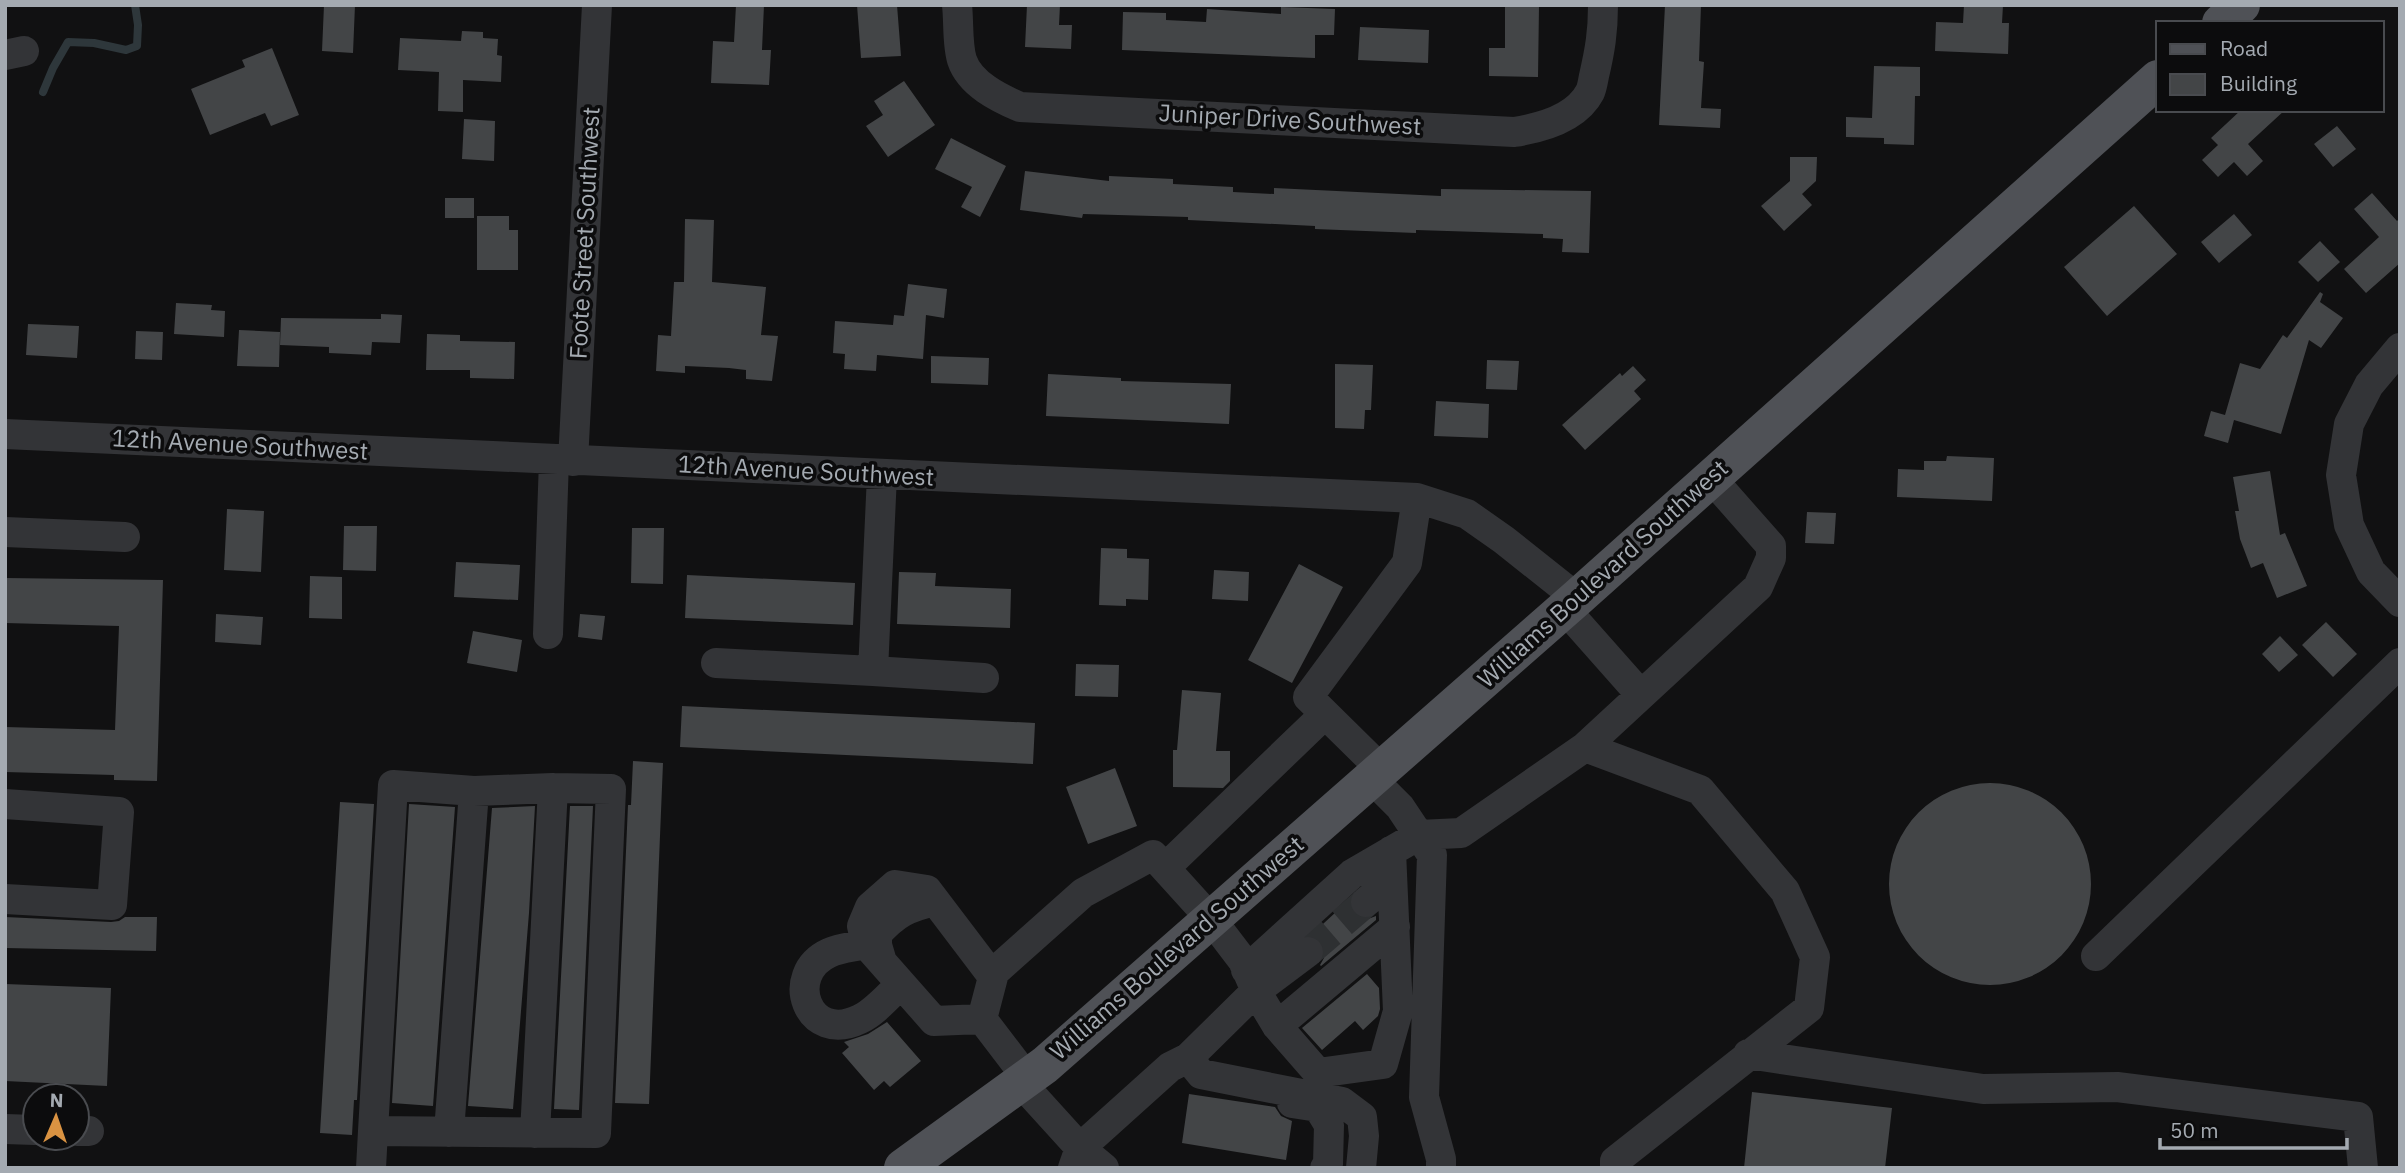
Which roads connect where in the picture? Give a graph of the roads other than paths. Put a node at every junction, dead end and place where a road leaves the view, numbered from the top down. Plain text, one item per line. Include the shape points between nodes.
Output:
1 (597, 5) edge
2 (957, 5) edge
3 (1603, 5) edge
4 (2241, 5) edge
5 (2223, 21) edge
6 (2156, 81) edge
7 (2400, 348) edge
8 (5, 434) edge
9 (564, 461) junction
10 (882, 475) junction
11 (1711, 478) junction
12 (1417, 498) junction
13 (5, 532) edge
14 (125, 537) dead end
15 (2400, 602) edge
16 (1570, 603) junction
17 (548, 634) dead end
18 (716, 663) dead end
19 (2400, 663) edge
20 (873, 671) junction
21 (984, 678) dead end
22 (1641, 695) junction
23 (1325, 714) junction
24 (1585, 747) junction
25 (1376, 774) junction
26 (553, 788) junction
27 (474, 791) junction
28 (5, 804) edge
29 (1419, 835) junction
30 (1391, 851) junction
31 (1165, 869) junction
32 (1392, 880) junction
33 (5, 899) edge
34 (1366, 902) tunnel mouth
35 (1211, 919) junction
36 (1395, 927) junction
37 (1308, 952) tunnel mouth
38 (2096, 956) dead end
39 (991, 975) junction
40 (1251, 980) junction
41 (982, 1019) junction
42 (1277, 1026) junction
43 (1748, 1054) junction
44 (1194, 1066) junction
45 (1030, 1079) junction
46 (1318, 1107) junction
47 (373, 1131) junction
48 (449, 1132) junction
49 (535, 1133) junction
50 (1076, 1158) edge
51 (371, 1168) edge
52 (903, 1168) edge
53 (943, 1168) edge
54 (1104, 1168) edge
55 (1325, 1168) edge
56 (1350, 1168) edge
57 (1362, 1168) edge
58 (1441, 1168) edge
59 (1615, 1168) edge
60 (2363, 1168) edge

1 - 9 street, Foote Street Southwest
2 - 3 street, Juniper Drive Southwest via 962,61 988,90 1020,107 1514,132 1555,121 1590,92 1602,43
4 - 5 main road
6 - 11 main road, Williams Boulevard Southwest
7 - 15 street via 2369,385 2349,424 2341,475 2348,525 2371,572
8 - 9 street, 12th Avenue Southwest
9 - 10 street, 12th Avenue Southwest
9 - 17 street, Foote Street Southwest
10 - 12 street, 12th Avenue Southwest
10 - 20 street
11 - 16 main road, Williams Boulevard Southwest
11 - 22 street via 1771,546 1771,558 1758,587
12 - 16 street, 12th Avenue Southwest via 1467,514 1504,540
12 - 23 street via 1407,563 1308,697
13 - 14 street
16 - 22 street, 12th Avenue Southwest
16 - 25 main road, Williams Boulevard Southwest
18 - 20 street
19 - 38 street
20 - 21 street
22 - 24 street
23 - 25 street
23 - 31 street
24 - 29 street via 1461,833
24 - 43 street via 1700,790 1786,891 1815,957 1809,1008
25 - 29 street
25 - 35 main road, Williams Boulevard Southwest
26 - 27 street
26 - 49 street
26 - 49 street via 611,789 596,1133
27 - 47 street via 393,785
27 - 48 street
28 - 33 street via 119,812 112,905
29 - 30 street
29 - 58 street via 1432,855 1424,1097
30 - 32 street
30 - 40 street via 1352,874
31 - 35 street
31 - 39 street via 1153,855 1083,892
32 - 34 street
32 - 36 street
35 - 40 street
35 - 45 main road, Williams Boulevard Southwest
36 - 42 street
36 - 42 street via 1398,1010 1383,1064 1318,1073
37 - 40 street
39 - 41 street
39 - 41 street via 927,890 895,885 870,907 862,926 883,963 934,1021
40 - 42 street
40 - 44 street
41 - 45 street
43 - 59 street via 1615,1161
43 - 60 street via 1983,1088 2117,1087 2358,1116
44 - 46 street via 1208,1091
44 - 50 street via 1170,1067
44 - 57 street via 1342,1102 1362,1117
45 - 50 street
45 - 52 main road, Williams Boulevard Southwest
45 - 53 main road, Williams Boulevard Southwest
46 - 55 street via 1329,1125
46 - 56 street via 1350,1130
47 - 48 street
47 - 51 street
48 - 49 street
50 - 54 street

